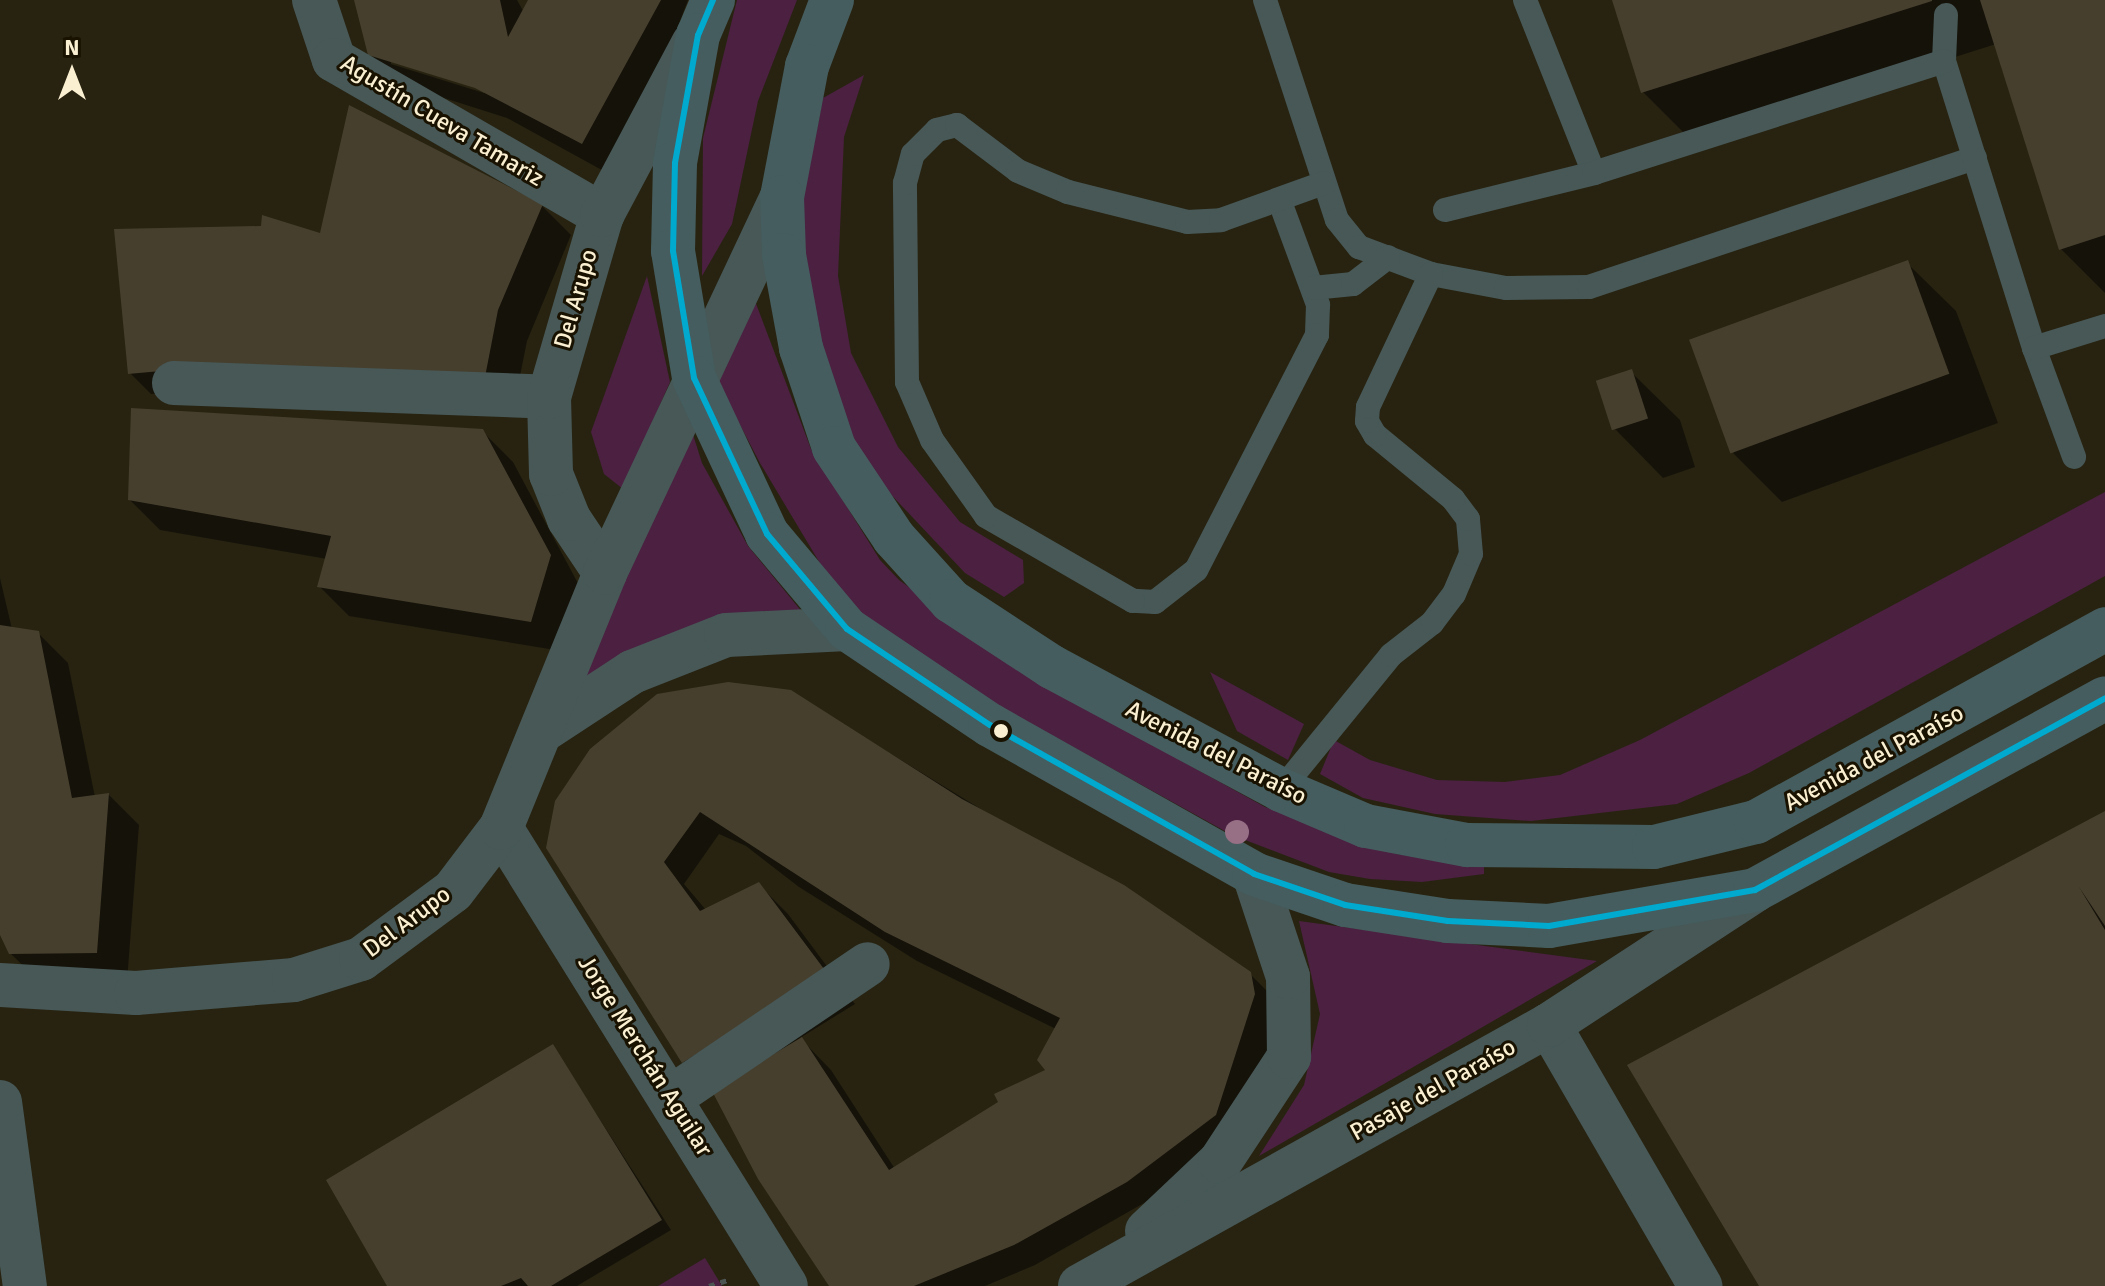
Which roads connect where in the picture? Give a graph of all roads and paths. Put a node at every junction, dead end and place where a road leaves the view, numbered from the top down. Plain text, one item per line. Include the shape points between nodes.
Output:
1 (314, 0) edge
2 (832, 0) edge
3 (1265, 0) edge
4 (1525, 0) edge
5 (1946, 15) dead end
6 (705, 17) edge
7 (1944, 61) junction
8 (1975, 158) junction
9 (1594, 173) junction
10 (1324, 183) junction
11 (782, 197) junction
12 (1280, 202) junction
13 (1445, 210) dead end
14 (602, 215) junction
15 (1388, 257) junction
16 (1431, 274) junction
17 (1313, 288) junction
18 (2105, 326) edge
19 (2034, 348) junction
20 (694, 378) junction
21 (174, 383) dead end
22 (549, 397) junction
23 (2074, 457) dead end
24 (605, 573) junction
25 (847, 629) junction
26 (2105, 629) edge
27 (2105, 698) edge
28 (542, 731) junction
29 (1281, 790) junction
30 (501, 828) junction
31 (1254, 874) junction
32 (1755, 890) junction
33 (868, 964) dead end
34 (0, 985) edge
35 (1549, 1025) junction
36 (673, 1096) junction
37 (0, 1102) edge
38 (1097, 1282) edge
39 (25, 1286) edge
40 (786, 1286) edge
41 (1700, 1286) edge

1 - 14 street, Agustín Cueva Tamariz via 334,60
2 - 11 main road, Avenida del Paraíso via 807,66
3 - 10 lane
4 - 9 lane
5 - 7 lane
6 - 14 street, Del Arupo
6 - 20 main road via 675,163 673,251
7 - 8 lane
7 - 9 lane
8 - 16 lane via 1589,287 1506,288
8 - 19 lane
9 - 13 lane
10 - 12 lane
10 - 15 lane via 1337,220 1359,247
11 - 20 street, Del Arupo
11 - 29 main road, Avenida del Paraíso via 784,255 801,348 834,448 894,538 951,601 1052,667
12 - 17 lane
12 - 17 lane via 1221,220 1187,222 1121,209 1018,171 957,125 937,130 913,154 905,183 907,382 932,440 986,516 1133,601 1155,602 1196,570 1317,335
14 - 22 street, Del Arupo
15 - 16 lane
15 - 17 lane via 1353,284
16 - 29 lane via 1368,407 1367,421 1375,435 1453,499 1468,519 1471,554 1454,594 1432,623 1391,655
18 - 19 lane
19 - 23 lane
20 - 24 street, Del Arupo
20 - 25 main road via 767,534
21 - 22 street
22 - 24 street, Del Arupo via 551,474 569,519
24 - 28 street, Del Arupo
25 - 28 street via 726,635 632,672
25 - 31 main road via 990,725
26 - 29 main road, Avenida del Paraíso via 1756,822 1654,847 1467,845 1366,826
27 - 32 main road
28 - 30 street, Del Arupo
30 - 34 street, Del Arupo via 453,891 361,959 294,980 136,993
30 - 36 street, Jorge Merchán Aguilar
31 - 32 main road via 1345,905 1448,921 1549,926
31 - 38 street, Pasaje del Paraíso via 1288,977 1289,1057 1220,1162
32 - 35 street, Pasaje del Paraíso
33 - 36 street
35 - 38 street, Pasaje del Paraíso
35 - 41 street
36 - 40 street, Jorge Merchán Aguilar
37 - 39 street

